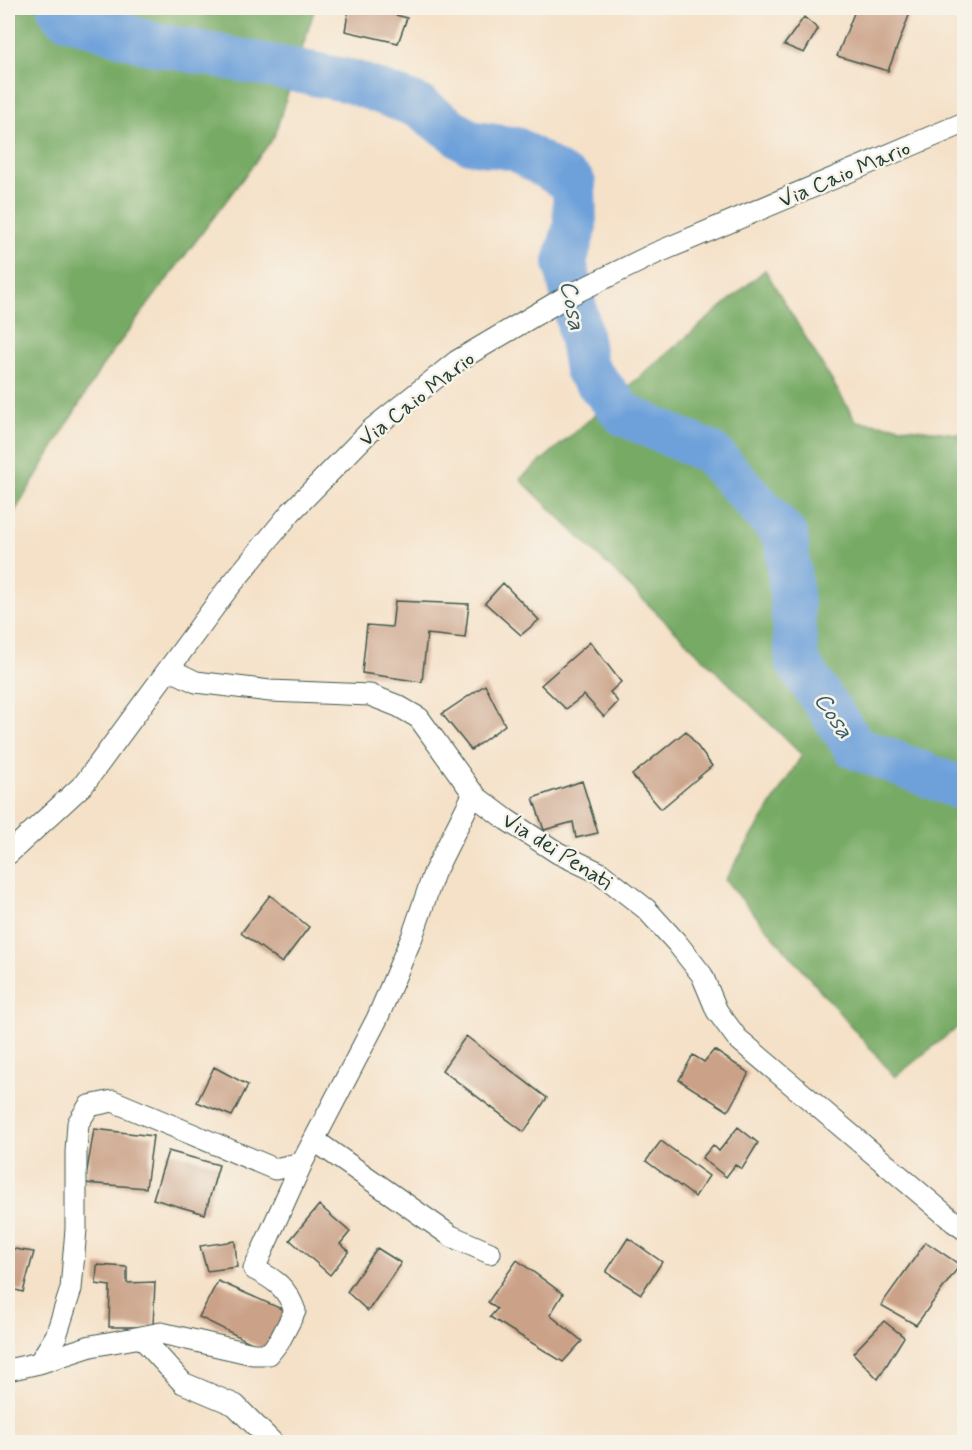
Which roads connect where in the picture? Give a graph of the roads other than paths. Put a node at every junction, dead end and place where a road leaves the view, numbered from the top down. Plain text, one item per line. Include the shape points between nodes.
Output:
1 (964, 123) edge
2 (169, 669) junction
3 (474, 793) junction
4 (8, 854) edge
5 (314, 1140) junction
6 (302, 1163) junction
7 (964, 1229) edge
8 (490, 1253) dead end
9 (141, 1337) junction
10 (39, 1363) junction
11 (8, 1370) edge
12 (272, 1443) edge

1 - 2 street, Via Caio Mario via 654,254 564,298 458,361 372,429 291,512
2 - 3 street, Via dei Penati via 196,682 270,691 370,696 398,706 418,718
2 - 4 street, Via Caio Mario via 84,784
3 - 5 street via 434,873 377,1019
3 - 7 street, Via dei Penati via 558,853 600,873 646,909 702,975 717,1011 737,1038
5 - 6 street
5 - 8 street via 451,1236
6 - 9 street via 254,1269 274,1280 290,1296 296,1311 269,1354 253,1354 161,1333
6 - 10 street via 275,1169 113,1101 89,1106 78,1123 71,1288 56,1336
9 - 10 street via 91,1346
9 - 12 street via 183,1383 235,1405
10 - 11 street

